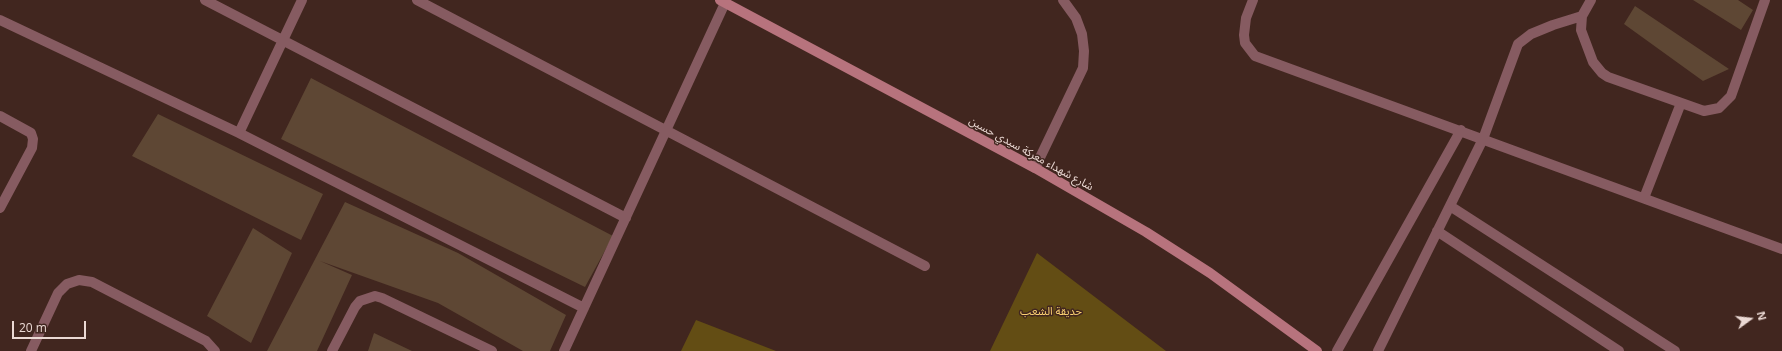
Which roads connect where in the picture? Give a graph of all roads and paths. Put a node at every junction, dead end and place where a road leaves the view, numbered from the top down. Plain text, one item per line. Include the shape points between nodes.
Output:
1 (205, 0) edge
2 (302, 0) edge
3 (417, 0) edge
4 (1063, 0) edge
5 (1253, 0) edge
6 (1591, 0) edge
7 (1765, 0) edge
8 (723, 1) edge
9 (1582, 16) junction
10 (0, 20) edge
11 (283, 41) junction
12 (1681, 103) junction
13 (0, 116) edge
14 (666, 130) junction
15 (1461, 130) junction
16 (239, 133) junction
17 (1483, 139) junction
18 (1035, 168) junction
19 (1644, 198) junction
20 (1450, 206) junction
21 (0, 208) edge
22 (626, 218) junction
23 (1437, 231) junction
24 (1782, 249) edge
25 (925, 266) dead end
26 (584, 308) junction
27 (32, 351) edge
28 (215, 351) edge
29 (332, 351) edge
30 (492, 351) edge
31 (564, 351) edge
32 (1318, 351) edge
33 (1338, 351) edge
34 (1378, 351) edge
35 (1619, 351) edge
36 (1675, 351) edge

1 - 11 lane
2 - 11 lane
3 - 14 lane
4 - 18 lane via 1076,18 1082,34 1083,68
5 - 15 lane via 1246,18 1244,35 1245,43 1255,56
6 - 9 lane
7 - 12 lane via 1726,102 1719,108 1704,111
8 - 14 lane
8 - 18 main road, شارع شهداء معركة سيدي حسين
9 - 12 lane via 1581,30 1590,56 1602,73
9 - 17 lane via 1531,34 1518,44
10 - 16 lane
11 - 16 lane
11 - 22 lane
12 - 19 lane
13 - 21 lane via 31,133 33,139 32,148
14 - 22 lane
14 - 25 lane
15 - 17 lane
15 - 33 lane
16 - 26 lane
17 - 19 lane
17 - 20 lane
18 - 32 main road, شارع شهداء معركة سيدي حسين via 1146,232
19 - 24 lane
20 - 23 lane
20 - 36 lane
22 - 26 lane
23 - 34 lane
23 - 35 lane
26 - 31 lane
27 - 28 lane via 58,293 67,284 79,280 92,282 206,341
29 - 30 lane via 355,307 360,301 374,296

